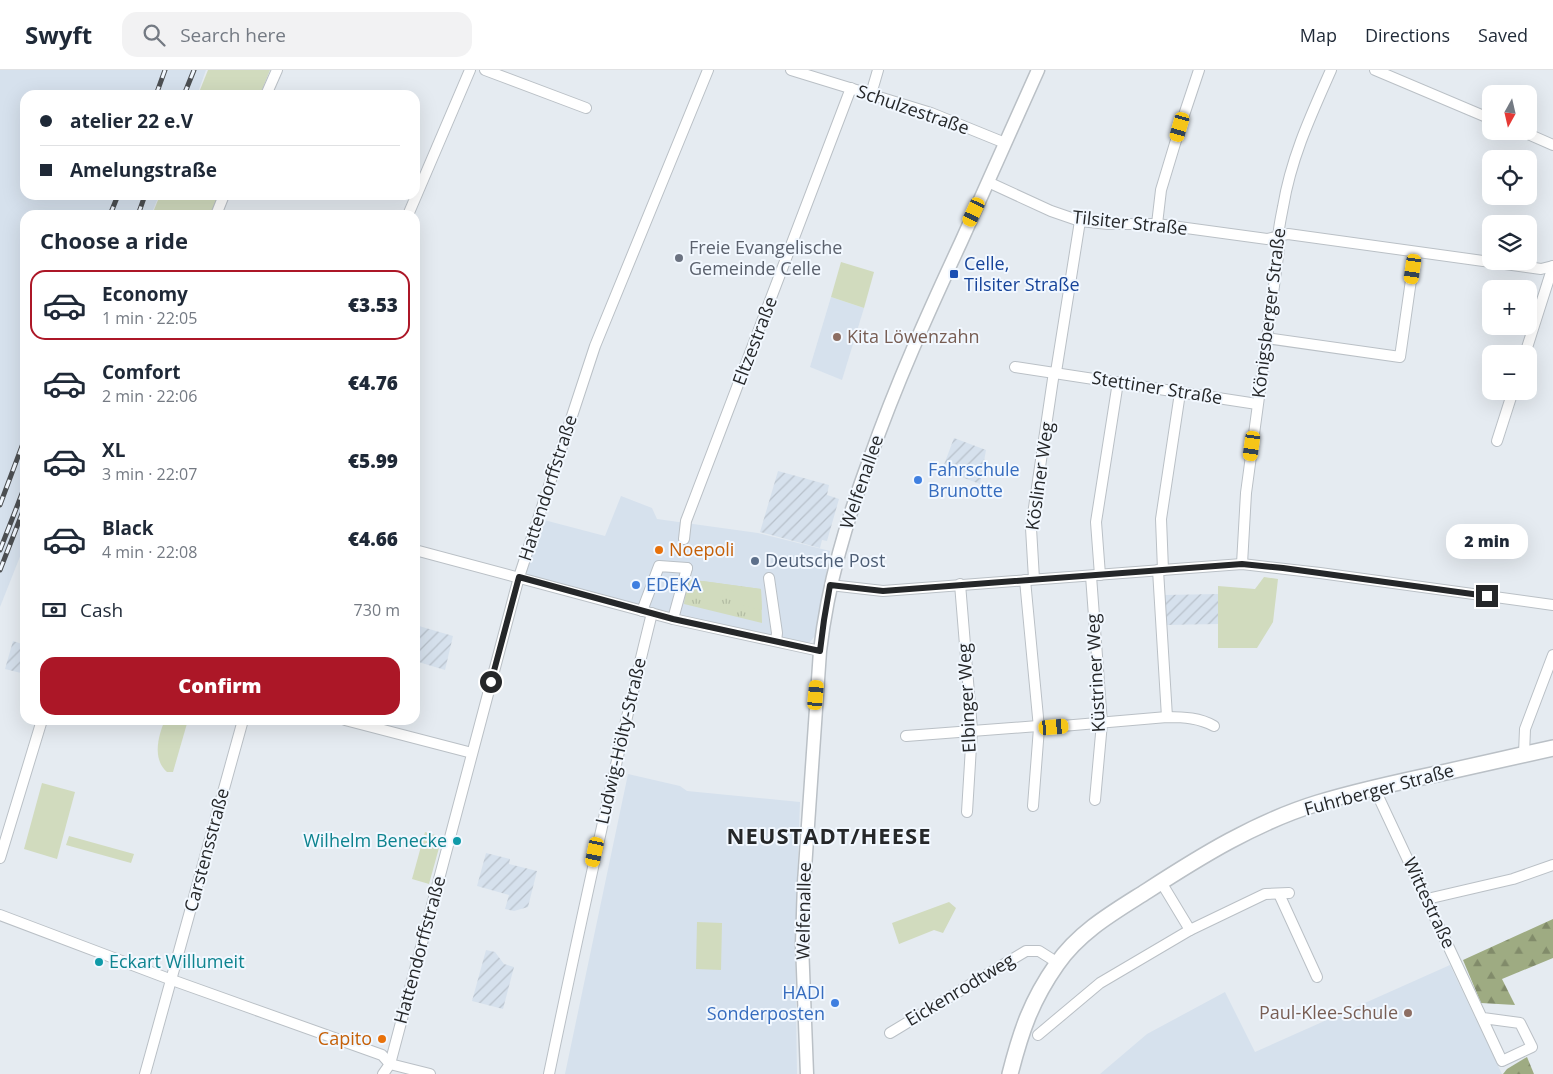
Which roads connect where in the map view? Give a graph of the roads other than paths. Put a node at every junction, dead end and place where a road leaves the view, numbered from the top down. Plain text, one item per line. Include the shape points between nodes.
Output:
1 (277, 70) edge
2 (470, 70) edge
3 (485, 70) edge
4 (708, 70) edge
5 (791, 70) edge
6 (878, 70) edge
7 (1038, 70) edge
8 (1199, 70) edge
9 (1331, 70) edge
10 (1375, 70) edge
11 (850, 88) junction
12 (268, 90) edge
13 (871, 94) junction
14 (586, 108) dead end
15 (1482, 115) edge
16 (1538, 139) edge
17 (1005, 143) junction
18 (1553, 145) edge
19 (988, 182) junction
20 (420, 187) edge
21 (1080, 221) junction
22 (1157, 224) junction
23 (1278, 236) junction
24 (1415, 252) junction
25 (1553, 266) edge
26 (1266, 338) junction
27 (1528, 345) edge
28 (1015, 367) dead end
29 (1055, 372) junction
30 (1118, 382) junction
31 (1180, 393) junction
32 (1510, 400) edge
33 (1257, 404) junction
34 (1498, 441) dead end
35 (684, 539) dead end
36 (420, 551) edge
37 (683, 557) dead end
38 (1242, 564) junction
39 (687, 568) junction
40 (1161, 570) junction
41 (1095, 575) junction
42 (519, 577) junction
43 (769, 578) dead end
44 (1030, 580) junction
45 (960, 584) junction
46 (830, 585) junction
47 (1553, 605) edge
48 (647, 612) junction
49 (673, 619) junction
50 (776, 641) junction
51 (820, 651) junction
52 (1553, 655) edge
53 (1167, 717) junction
54 (1102, 723) junction
55 (40, 725) edge
56 (241, 725) edge
57 (364, 725) edge
58 (1214, 726) dead end
59 (1038, 727) junction
60 (972, 730) junction
61 (906, 736) dead end
62 (1553, 748) edge
63 (472, 753) junction
64 (1524, 754) junction
65 (1377, 787) junction
66 (1095, 800) dead end
67 (1032, 806) dead end
68 (967, 812) dead end
69 (0, 858) edge
70 (1553, 865) edge
71 (1161, 882) junction
72 (1427, 899) junction
73 (0, 915) edge
74 (1190, 930) junction
75 (1058, 963) junction
76 (1317, 977) dead end
77 (172, 980) junction
78 (1482, 1018) junction
79 (890, 1033) dead end
80 (1038, 1035) dead end
81 (390, 1064) junction
82 (145, 1074) edge
83 (383, 1074) edge
84 (430, 1074) edge
85 (549, 1074) edge
86 (807, 1074) edge
87 (1010, 1074) edge

1 - 12 street
2 - 20 street
3 - 14 street
4 - 42 street, Hattendorffstraße via 595,346
5 - 11 street, Schulzestraße
6 - 13 street
7 - 17 street, Welfenallee
8 - 22 street via 1161,190
9 - 23 street, Königsberger Straße via 1297,149
10 - 15 street
11 - 13 street, Schulzestraße
11 - 35 street, Eltzestraße via 686,521
13 - 17 street, Schulzestraße via 931,113
16 - 18 street
17 - 19 street, Welfenallee
19 - 21 street, Tilsiter Straße
19 - 46 street, Welfenallee via 926,316 886,413 843,535
21 - 22 street, Tilsiter Straße
21 - 29 street
22 - 23 street, Tilsiter Straße via 1267,239
23 - 24 street, Tilsiter Straße via 1288,234
23 - 26 street, Königsberger Straße via 1279,249
24 - 25 street, Tilsiter Straße via 1541,269
24 - 26 street via 1400,357
25 - 27 street
26 - 33 street, Königsberger Straße
28 - 29 street, Stettiner Straße
29 - 30 street, Stettiner Straße
29 - 44 street, Kösliner Weg via 1031,528
30 - 31 street, Stettiner Straße
30 - 41 street, Küstriner Weg via 1096,522
31 - 33 street, Stettiner Straße
31 - 40 street via 1161,519
32 - 34 street
33 - 38 street, Königsberger Straße via 1246,494
36 - 42 street
37 - 39 street
38 - 40 street
38 - 47 street
39 - 48 street, Ludwig-Hölty-Straße via 659,566
39 - 49 street
40 - 41 street
40 - 53 street
41 - 44 street
41 - 54 street, Küstriner Weg
42 - 48 street
42 - 63 street, Hattendorffstraße
43 - 50 street
44 - 45 street
44 - 59 street, Kösliner Weg
45 - 46 street via 883,591
45 - 60 street, Elbinger Weg
46 - 51 street, Welfenallee
48 - 49 street
48 - 85 street, Ludwig-Hölty-Straße
49 - 50 street
50 - 51 street
51 - 86 street, Welfenallee via 802,944
52 - 64 street via 1525,729
53 - 54 street
53 - 58 street via 1186,717
54 - 59 street
54 - 66 street, Küstriner Weg
55 - 69 street
56 - 77 street, Carstensstraße
57 - 63 street
59 - 60 street
59 - 67 street, Kösliner Weg
60 - 61 street
60 - 68 street, Elbinger Weg
62 - 64 main road, Fuhrberger Straße
63 - 81 street, Hattendorffstraße
64 - 65 main road, Fuhrberger Straße
65 - 71 main road, Fuhrberger Straße via 1317,803 1268,822 1219,846
65 - 72 street, Wittestraße via 1378,796
70 - 72 street via 1514,879
71 - 74 street
71 - 75 main road, Fuhrberger Straße via 1097,923 1074,943
72 - 78 street, Wittestraße
73 - 77 street
74 - 76 street via 1265,894 1284,893
74 - 80 street via 1100,983
75 - 79 street, Eickenrodtweg via 1039,951 1026,951
75 - 87 main road, Fuhrberger Straße via 1030,1009
77 - 81 street via 382,1055
77 - 82 street, Carstensstraße
78 - 78 street, Wittestraße via 1502,1061 1532,1047 1520,1023
81 - 83 street
81 - 84 street

